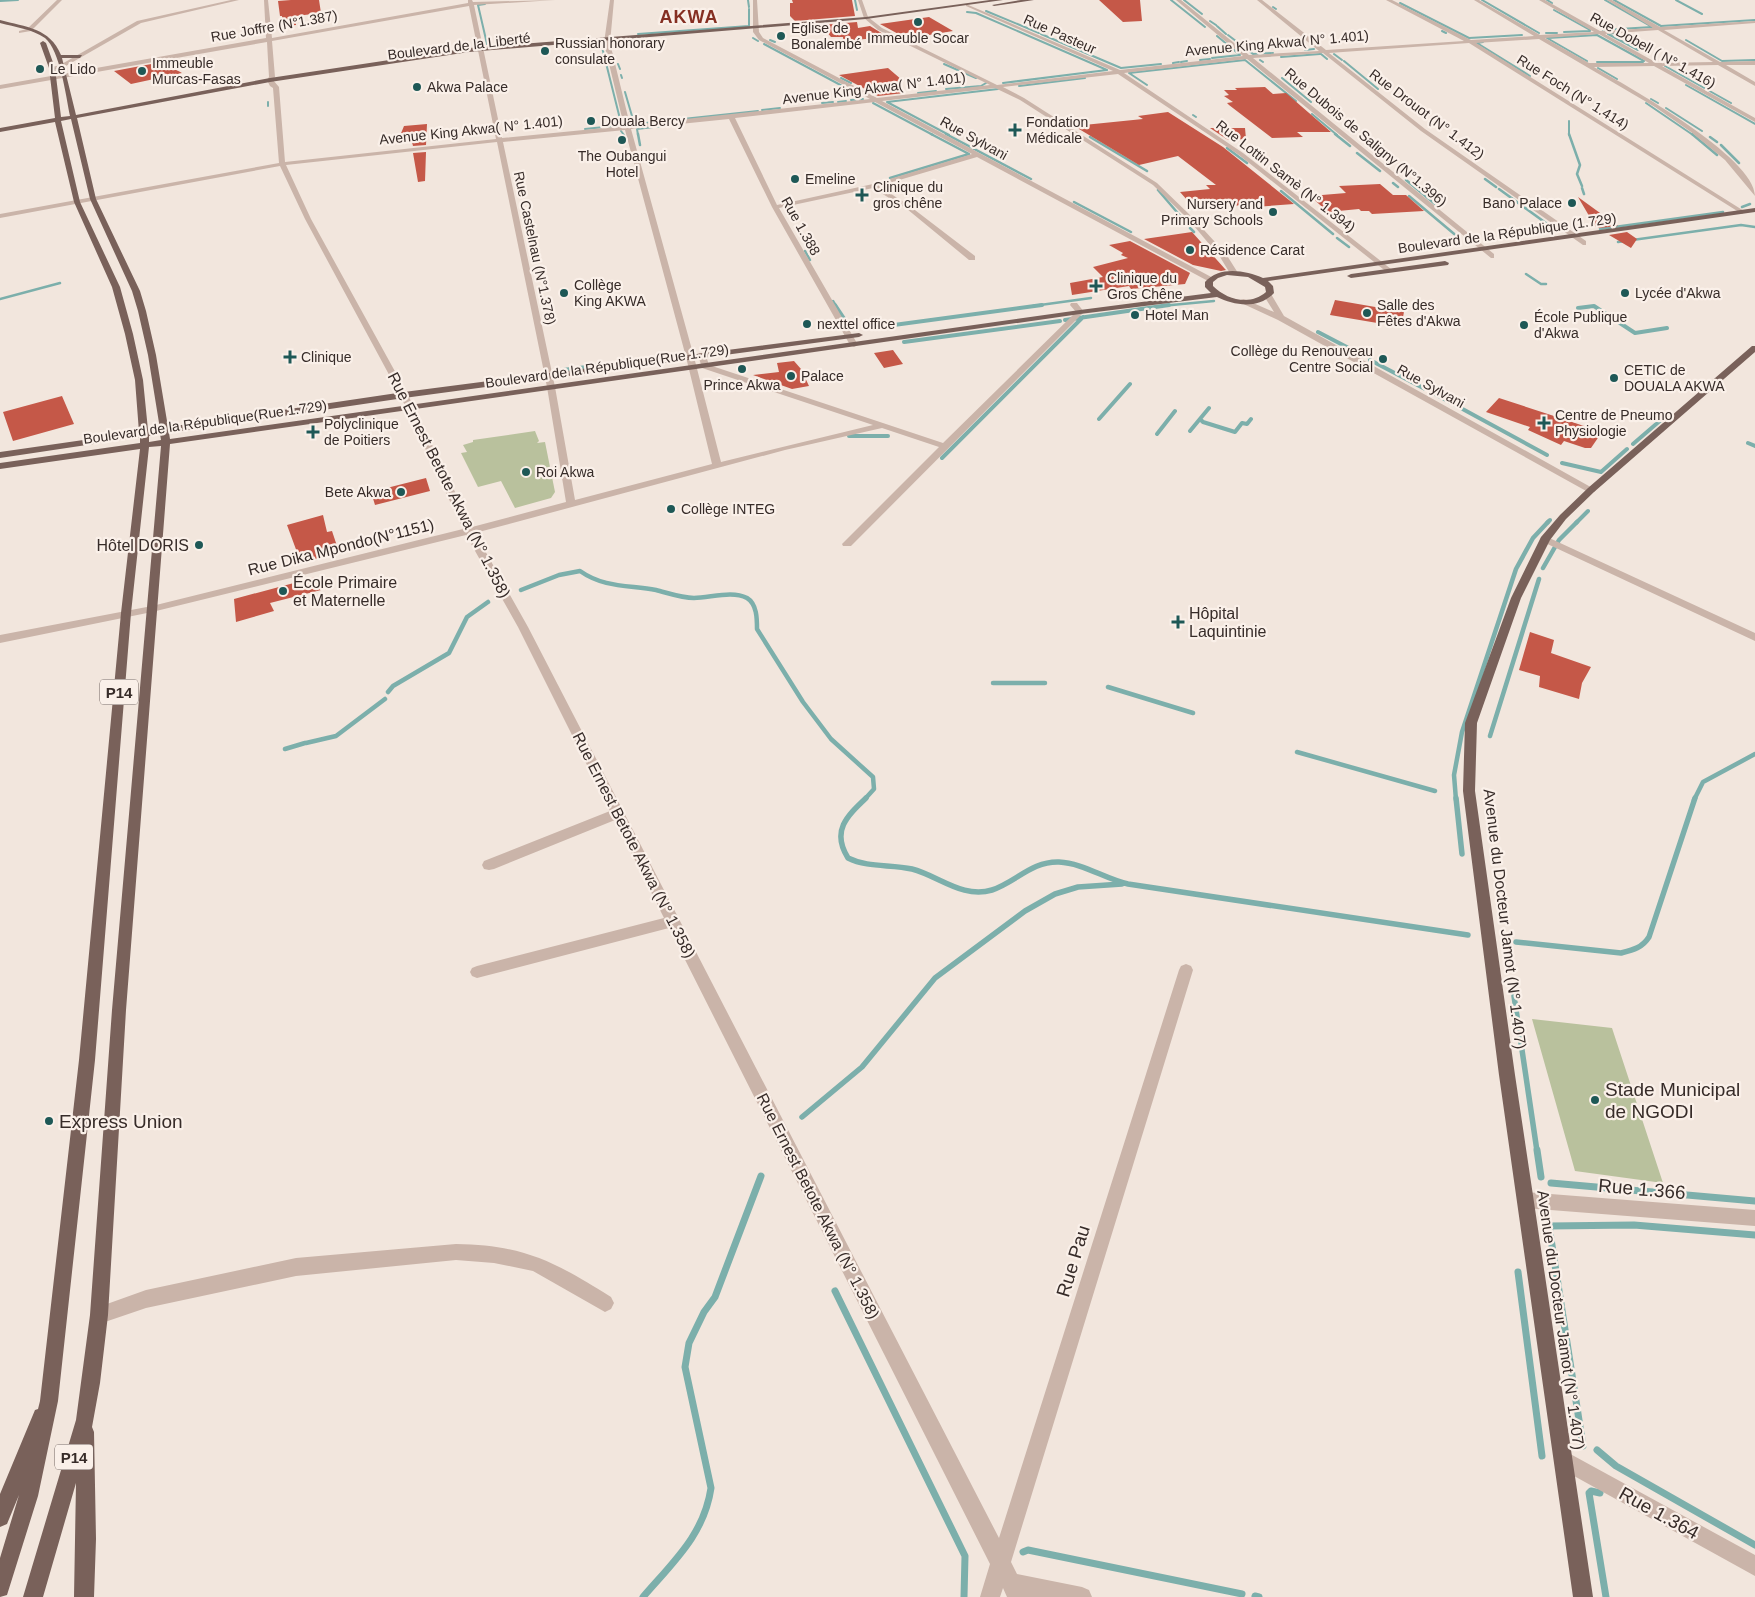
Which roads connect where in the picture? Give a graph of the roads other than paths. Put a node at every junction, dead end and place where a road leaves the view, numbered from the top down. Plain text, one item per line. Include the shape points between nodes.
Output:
1 (60, 0) edge
2 (237, 0) edge
3 (266, 0) edge
4 (553, 0) edge
5 (612, 0) edge
6 (755, 0) edge
7 (860, 0) edge
8 (1001, 0) edge
9 (1032, 0) edge
10 (1178, 0) edge
11 (1259, 0) edge
12 (1388, 0) edge
13 (1476, 0) edge
14 (1541, 0) edge
15 (1609, 0) edge
16 (471, 2) edge
17 (970, 6) junction
18 (868, 20) junction
19 (0, 21) edge
20 (1755, 22) edge
21 (0, 25) edge
22 (756, 29) junction
23 (1658, 29) junction
24 (25, 31) junction
25 (1599, 32) junction
26 (1538, 36) junction
27 (269, 39) junction
28 (607, 41) junction
29 (1468, 41) junction
30 (482, 51) junction
31 (1325, 51) junction
32 (80, 56) junction
33 (1249, 57) junction
34 (1717, 63) junction
35 (1755, 63) edge
36 (1656, 64) junction
37 (1588, 65) junction
38 (58, 69) junction
39 (1117, 71) junction
40 (275, 82) junction
41 (1755, 84) edge
42 (998, 86) junction
43 (0, 87) edge
44 (877, 100) junction
45 (731, 117) junction
46 (73, 118) junction
47 (58, 120) junction
48 (1755, 120) edge
49 (628, 128) junction
50 (0, 130) edge
51 (500, 140) junction
52 (976, 154) junction
53 (282, 164) junction
54 (874, 186) junction
55 (1755, 194) edge
56 (93, 199) junction
57 (77, 202) junction
58 (775, 207) junction
59 (1755, 211) edge
60 (1742, 212) junction
61 (0, 216) edge
62 (1725, 223) dead end
63 (1574, 237) junction
64 (1620, 238) dead end
65 (1592, 242) dead end
66 (1583, 243) junction
67 (1567, 246) dead end
68 (1486, 254) junction
69 (1500, 255) dead end
70 (972, 258) dead end
71 (1451, 262) dead end
72 (1378, 264) junction
73 (1388, 271) junction
74 (1234, 273) junction
75 (1262, 280) junction
76 (1210, 283) junction
77 (1270, 286) junction
78 (1217, 295) junction
79 (1268, 296) junction
80 (1241, 301) junction
81 (1077, 308) junction
82 (1281, 318) junction
83 (852, 341) junction
84 (1755, 348) edge
85 (702, 356) junction
86 (690, 357) junction
87 (705, 366) junction
88 (692, 368) junction
89 (549, 377) junction
90 (551, 387) junction
91 (407, 401) junction
92 (881, 426) junction
93 (165, 436) junction
94 (145, 439) junction
95 (944, 446) junction
96 (0, 455) edge
97 (0, 466) edge
98 (717, 466) junction
99 (1592, 490) junction
100 (571, 503) junction
101 (469, 531) junction
102 (1545, 539) junction
103 (847, 544) dead end
104 (152, 609) junction
105 (126, 614) junction
106 (1755, 637) edge
107 (0, 639) edge
108 (618, 814) junction
109 (489, 865) dead end
110 (673, 921) junction
111 (1186, 970) dead end
112 (477, 972) dead end
113 (1525, 1200) junction
114 (1755, 1218) edge
115 (605, 1303) dead end
116 (99, 1315) junction
117 (49, 1401) junction
118 (85, 1420) junction
119 (1563, 1460) junction
120 (0, 1517) edge
121 (1001, 1564) junction
122 (1755, 1566) edge
123 (0, 1588) edge
124 (1014, 1590) edge
125 (33, 1597) edge
126 (84, 1597) edge
127 (990, 1597) edge
128 (1082, 1597) edge
129 (1583, 1597) edge

1 - 24 street
2 - 32 street via 139,22
3 - 27 street, Rue Ernest Betote Akwa (N° 1.358)
4 - 16 street, Rue Joffre (N°1.387)
5 - 28 street
6 - 22 street
7 - 18 street
8 - 17 main road, Boulevard de la Liberté
9 - 17 main road, Boulevard de la Liberté
10 - 33 street, Rue Dubois de Saligny (N°1.396)
11 - 31 street, Rue Drouot (N° 1.412)
12 - 29 street, Rue Foch (N° 1.414)
13 - 26 street
14 - 25 street, Rue Dobell ( N° 1.416)
15 - 23 street
16 - 27 street, Rue Joffre (N°1.387)
16 - 30 street, Rue Castelnau (N°1.378)
17 - 18 main road, Boulevard de la Liberté
17 - 39 street, Rue Pasteur
18 - 22 main road, Boulevard de la Liberté
18 - 42 street
19 - 24 main road, P14
20 - 23 street, Avenue King Akwa( N° 1.401)
21 - 24 main road, P14
22 - 28 main road, Boulevard de la Liberté
22 - 44 street, Rue Sylvani via 761,38
23 - 25 street, Avenue King Akwa( N° 1.401)
23 - 34 street
24 - 38 main road, P14 via 43,43
25 - 26 street, Avenue King Akwa( N° 1.401)
25 - 36 street, Rue Dobell ( N° 1.416)
26 - 29 street, Avenue King Akwa( N° 1.401)
26 - 37 street
27 - 38 street, Rue Joffre (N°1.387)
27 - 40 street, Rue Ernest Betote Akwa (N° 1.358)
28 - 30 main road, Boulevard de la Liberté
28 - 49 street
29 - 31 street, Avenue King Akwa( N° 1.401)
29 - 60 street, Rue Foch (N° 1.414)
30 - 40 main road, Boulevard de la Liberté
30 - 51 street, Rue Castelnau (N°1.378)
31 - 33 street, Avenue King Akwa( N° 1.401)
31 - 63 street, Rue Drouot (N° 1.412) via 1423,130
32 - 38 main road
32 - 38 street
33 - 39 street, Avenue King Akwa( N° 1.401)
33 - 68 street, Rue Dubois de Saligny (N°1.396)
34 - 35 street
34 - 36 street
34 - 41 street
36 - 37 street
36 - 48 street, Rue Dobell ( N° 1.416)
37 - 55 street via 1707,140 1738,170
38 - 43 street, Rue Joffre (N°1.387)
38 - 46 main road, P14
38 - 47 main road, P14
39 - 42 street, Avenue King Akwa( N° 1.401)
39 - 72 street, Rue Lottin Samè (N° 1.394) via 1241,154
40 - 46 main road, Boulevard de la Liberté via 234,92 219,91
40 - 53 street, Rue Ernest Betote Akwa (N° 1.358)
42 - 44 street, Avenue King Akwa( N° 1.401)
42 - 74 street via 1160,188 1192,220
44 - 45 street, Avenue King Akwa( N° 1.401)
44 - 52 street, Rue Sylvani
45 - 49 street, Avenue King Akwa( N° 1.401)
45 - 58 street, Rue 1.388
46 - 47 main road, Boulevard de la Liberté
46 - 56 main road, P14
47 - 50 main road, Boulevard de la Liberté
47 - 57 main road, P14
49 - 51 street, Avenue King Akwa( N° 1.401)
49 - 86 street
51 - 53 street, Avenue King Akwa( N° 1.401)
51 - 89 street, Rue Castelnau (N°1.378)
52 - 54 street
52 - 76 street, Rue Sylvani
53 - 56 street, Avenue King Akwa( N° 1.401)
53 - 91 street, Rue Ernest Betote Akwa (N° 1.358) via 308,219
54 - 58 street
54 - 70 street via 909,208
56 - 57 street, Avenue King Akwa( N° 1.401)
56 - 93 main road, P14 via 136,291 152,355
57 - 61 street, Avenue King Akwa( N° 1.401)
57 - 94 main road, P14 via 116,287 139,380
58 - 83 street, Rue 1.388
59 - 60 main road, Boulevard de la République (1.729)
60 - 63 main road, Boulevard de la République (1.729)
62 - 64 main road, Boulevard de la République (1.729)
63 - 66 street, Rue Drouot (N° 1.412)
63 - 68 main road, Boulevard de la République (1.729)
65 - 66 main road, Boulevard de la République (1.729)
66 - 67 main road, Boulevard de la République (1.729)
68 - 69 main road, Boulevard de la République (1.729)
68 - 72 main road, Boulevard de la République (1.729)
71 - 73 main road, Boulevard de la République (1.729)
72 - 73 street, Rue Lottin Samè (N° 1.394)
72 - 75 main road, Boulevard de la République (1.729)
73 - 77 main road, Boulevard de la République (1.729)
74 - 75 main road
74 - 76 main road, Boulevard de la République(Rue 1.729) via 1220,275
75 - 77 main road
76 - 78 main road
76 - 81 main road, Boulevard de la République(Rue 1.729)
77 - 79 main road
78 - 80 main road
78 - 81 main road, Boulevard de la République(Rue 1.729)
79 - 80 main road
79 - 82 street
80 - 82 street, Rue Sylvani
81 - 83 main road, Boulevard de la République(Rue 1.729)
81 - 95 street
82 - 99 street, Rue Sylvani
83 - 85 main road, Boulevard de la République(Rue 1.729)
83 - 87 main road, Boulevard de la République(Rue 1.729)
84 - 99 main road, Avenue du Docteur Jamot (N° 1.407)
85 - 86 main road, Boulevard de la République(Rue 1.729)
85 - 87 street
86 - 88 street
86 - 89 main road, Boulevard de la République(Rue 1.729)
87 - 88 main road, Boulevard de la République(Rue 1.729)
87 - 92 street
88 - 90 main road, Boulevard de la République(Rue 1.729)
88 - 98 street
89 - 90 street, Rue Castelnau (N°1.378)
89 - 91 main road, Boulevard de la République(Rue 1.729)
90 - 91 main road, Boulevard de la République(Rue 1.729)
90 - 100 street, Rue Castelnau (N°1.378)
91 - 93 main road, Boulevard de la République(Rue 1.729)
91 - 101 street, Rue Ernest Betote Akwa (N° 1.358)
92 - 95 street
92 - 98 street, Rue Dika Mpondo(N°1151)
93 - 94 main road, Boulevard de la République(Rue 1.729)
93 - 104 main road, P14
94 - 96 main road, Boulevard de la République(Rue 1.729)
94 - 97 main road, Boulevard de la République(Rue 1.729)
94 - 105 main road, P14
95 - 103 street
98 - 100 street, Rue Dika Mpondo(N°1151)
99 - 102 main road, Avenue du Docteur Jamot (N° 1.407)
100 - 101 street, Rue Dika Mpondo(N°1151)
101 - 104 street, Rue Dika Mpondo(N°1151)
101 - 108 street, Rue Ernest Betote Akwa (N° 1.358) via 523,627
102 - 106 street
102 - 113 main road, Avenue du Docteur Jamot (N° 1.407) via 1516,598 1471,723 1469,791
104 - 105 street, Rue Dika Mpondo(N°1151)
104 - 116 main road, P14 via 119,1010
105 - 107 street, Rue Dika Mpondo(N°1151)
105 - 117 main road, P14 via 87,1060
108 - 109 street
108 - 110 street, Rue Ernest Betote Akwa (N° 1.358)
110 - 112 street
110 - 121 street, Rue Ernest Betote Akwa (N° 1.358)
111 - 121 street, Rue Pau
113 - 114 street, Rue 1.366
113 - 119 main road, Avenue du Docteur Jamot (N° 1.407)
115 - 116 street via 533,1264 479,1252 456,1252 296,1266 146,1299
116 - 118 main road, P14
117 - 120 main road
117 - 123 main road, P14 via 41,1450 22,1524
118 - 125 main road, P14
118 - 126 main road
119 - 122 street, Rue 1.364
119 - 129 main road, Avenue du Docteur Jamot (N° 1.407)
121 - 124 street, Rue Ernest Betote Akwa (N° 1.358)
121 - 127 street, Rue Pau
124 - 128 street

